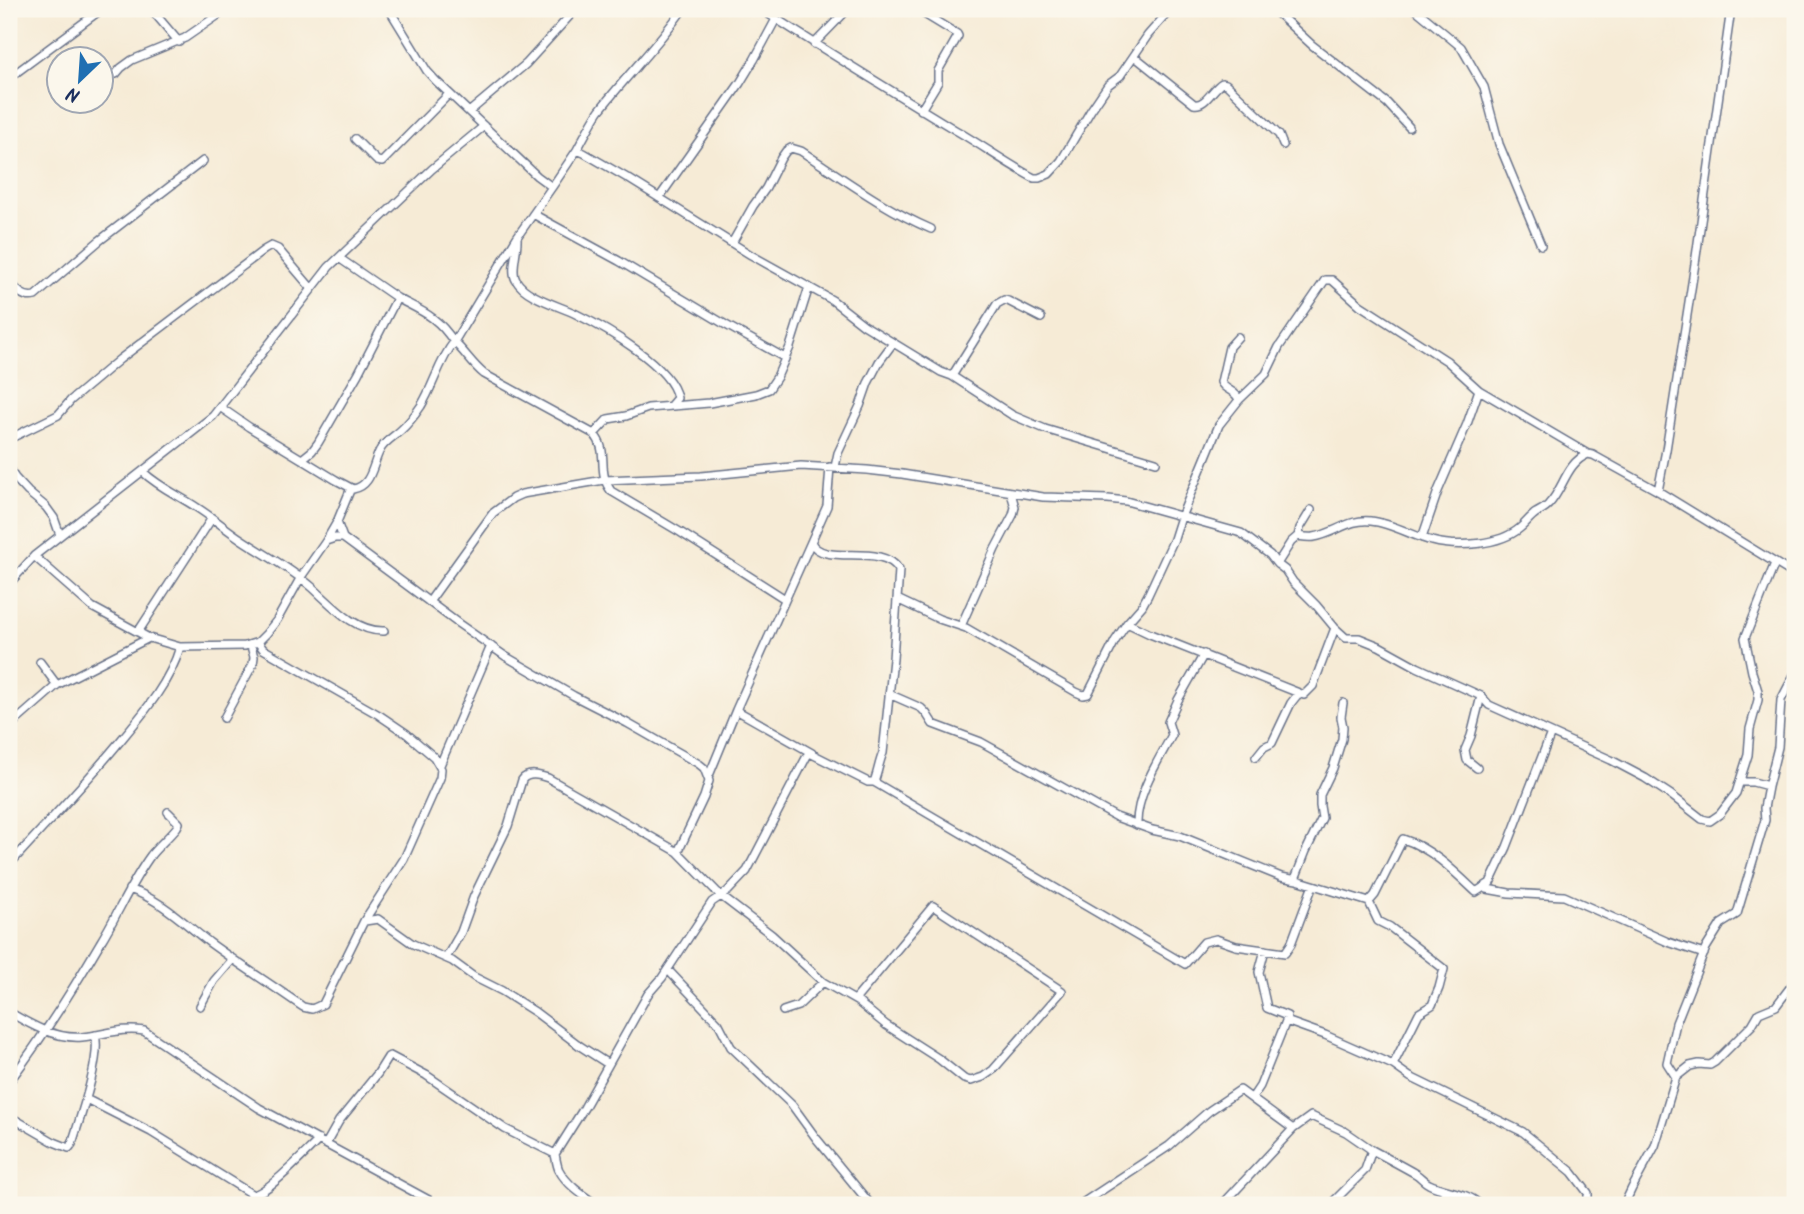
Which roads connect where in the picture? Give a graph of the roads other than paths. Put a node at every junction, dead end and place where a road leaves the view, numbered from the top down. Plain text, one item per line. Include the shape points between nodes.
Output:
1 (102, 9) edge
2 (151, 9) edge
3 (227, 9) edge
4 (389, 9) edge
5 (576, 9) edge
6 (683, 9) edge
7 (761, 9) edge
8 (848, 9) edge
9 (916, 9) edge
10 (1171, 9) edge
11 (1273, 9) edge
12 (1415, 9) edge
13 (1731, 9) edge
14 (776, 19) junction
15 (179, 41) junction
16 (814, 44) junction
17 (1134, 56) junction
18 (116, 74) edge
19 (9, 78) edge
20 (449, 94) junction
21 (921, 110) junction
22 (469, 112) junction
23 (484, 126) junction
24 (1409, 127) dead end
25 (355, 139) dead end
26 (1283, 145) dead end
27 (577, 150) junction
28 (203, 161) dead end
29 (552, 187) junction
30 (659, 198) junction
31 (533, 214) junction
32 (931, 229) dead end
33 (517, 237) junction
34 (732, 243) junction
35 (1541, 245) dead end
36 (339, 258) junction
37 (9, 281) edge
38 (809, 287) junction
39 (312, 289) junction
40 (397, 298) junction
41 (1041, 318) dead end
42 (1238, 337) dead end
43 (454, 342) junction
44 (894, 343) junction
45 (785, 358) junction
46 (952, 376) junction
47 (1479, 390) junction
48 (1239, 400) junction
49 (671, 405) junction
50 (220, 407) junction
51 (594, 434) junction
52 (9, 440) edge
53 (1588, 454) junction
54 (302, 459) junction
55 (1156, 462) dead end
56 (603, 467) junction
57 (832, 467) junction
58 (9, 468) edge
59 (143, 472) junction
60 (604, 480) junction
61 (618, 480) junction
62 (351, 488) junction
63 (1658, 491) junction
64 (1011, 493) junction
65 (1311, 510) dead end
66 (1181, 517) junction
67 (212, 518) junction
68 (337, 522) junction
69 (60, 536) junction
70 (1298, 536) junction
71 (343, 538) junction
72 (1422, 538) junction
73 (326, 541) junction
74 (811, 542) junction
75 (34, 556) junction
76 (1775, 563) junction
77 (1277, 564) junction
78 (1795, 575) edge
79 (301, 578) junction
80 (9, 584) edge
81 (785, 599) junction
82 (897, 599) junction
83 (429, 602) junction
84 (1127, 623) junction
85 (961, 626) junction
86 (1335, 628) junction
87 (384, 631) dead end
88 (138, 632) junction
89 (149, 638) junction
90 (255, 644) junction
91 (491, 646) junction
92 (180, 648) junction
93 (1204, 654) junction
94 (40, 662) dead end
95 (1795, 673) edge
96 (57, 685) junction
97 (1299, 693) junction
98 (888, 694) junction
99 (1481, 696) junction
100 (1343, 703) dead end
101 (736, 710) junction
102 (224, 718) dead end
103 (9, 727) edge
104 (1551, 733) junction
105 (812, 754) junction
106 (1256, 757) dead end
107 (440, 765) junction
108 (1477, 768) dead end
109 (708, 778) junction
110 (874, 782) junction
111 (1740, 782) junction
112 (1769, 786) junction
113 (168, 812) dead end
114 (1137, 825) junction
115 (678, 852) junction
116 (9, 865) edge
117 (1296, 879) junction
118 (1313, 885) junction
119 (1485, 886) junction
120 (130, 889) junction
121 (721, 896) junction
122 (379, 898) junction
123 (1369, 902) junction
124 (378, 919) junction
125 (364, 921) junction
126 (1265, 950) junction
127 (1704, 954) junction
128 (446, 958) junction
129 (233, 960) junction
130 (668, 970) junction
131 (1795, 981) edge
132 (823, 982) junction
133 (855, 1000) junction
134 (200, 1006) dead end
135 (783, 1011) dead end
136 (9, 1012) edge
137 (1286, 1021) junction
138 (45, 1032) junction
139 (95, 1035) junction
140 (608, 1064) junction
141 (1393, 1065) junction
142 (1676, 1077) junction
143 (9, 1082) edge
144 (1252, 1098) junction
145 (86, 1099) junction
146 (9, 1115) edge
147 (1293, 1129) junction
148 (322, 1142) junction
149 (1372, 1150) junction
150 (555, 1154) junction
151 (1446, 1191) junction
152 (583, 1201) edge
153 (438, 1205) edge
154 (597, 1205) edge
155 (871, 1205) edge
156 (1084, 1205) edge
157 (1222, 1205) edge
158 (1330, 1205) edge
159 (1437, 1205) edge
160 (1480, 1205) edge
161 (1588, 1205) edge
162 (1624, 1205) edge

1 - 19 street
2 - 15 street
3 - 15 street
4 - 20 street via 427,71
5 - 22 street via 526,64
6 - 27 street via 598,113
7 - 14 street
8 - 16 street
9 - 21 street via 958,36
10 - 17 street
11 - 24 street via 1387,103
12 - 35 street via 1461,47 1484,87 1499,144
13 - 63 street
14 - 16 street
14 - 30 street via 734,92
15 - 18 street via 132,60
16 - 21 street
17 - 21 street via 1108,85 1061,161 1039,178
17 - 26 street via 1194,104 1203,103 1217,86 1226,84 1279,135
20 - 22 street
20 - 25 street via 382,162
22 - 23 street
23 - 29 street
23 - 36 street
27 - 29 street
27 - 30 street
28 - 37 street via 35,296 23,295
29 - 31 street
30 - 34 street
31 - 33 street
31 - 45 street
32 - 34 street via 904,218 791,148
33 - 43 street
33 - 49 street via 513,269 522,288 578,315 646,357 677,392
34 - 38 street
36 - 39 street
36 - 40 street
38 - 44 street
38 - 45 street
39 - 50 street
39 - 52 street via 271,246 120,359 58,415
40 - 43 street via 433,317
40 - 54 street via 318,443
41 - 46 street via 1001,301
42 - 48 street via 1229,347 1221,382
43 - 51 street via 484,374
43 - 62 street via 420,407 380,449 365,484
44 - 46 street
44 - 57 street via 868,383
45 - 49 street via 769,389 709,403
46 - 55 street via 1012,415 1045,429
47 - 48 street via 1447,361 1360,305 1332,280 1325,280 1266,374
47 - 53 street
47 - 72 street
48 - 66 street via 1215,432
49 - 51 street via 611,418
50 - 54 street
50 - 59 street
51 - 56 street via 602,449
53 - 63 street
53 - 72 street via 1570,468 1548,506 1504,537 1487,543 1451,544
54 - 62 street
56 - 60 street
56 - 61 street
57 - 61 street
57 - 64 street
57 - 74 street via 827,506
58 - 69 street via 46,507
59 - 67 street
59 - 69 street
60 - 61 street
60 - 81 street via 611,491
60 - 83 street via 513,498 493,513
62 - 68 street
63 - 76 street
64 - 66 street via 1117,500
64 - 85 street via 1013,514
65 - 70 street
66 - 77 street via 1241,533
66 - 84 street via 1148,595
67 - 79 street
67 - 88 street
68 - 71 street
68 - 73 street
69 - 75 street
70 - 72 street via 1312,538 1370,520
70 - 77 street
71 - 73 street
71 - 83 street
73 - 79 street
74 - 81 street
74 - 82 street via 823,552 895,563 899,570
75 - 80 street
75 - 88 street via 92,607
76 - 78 street
76 - 111 street via 1745,638 1758,700
77 - 86 street
79 - 87 street via 344,617
79 - 90 street via 277,620
81 - 101 street
82 - 85 street
82 - 98 street
83 - 91 street
84 - 85 street via 1089,692 1083,695
84 - 93 street
86 - 97 street via 1313,685 1304,695
86 - 99 street via 1346,638 1379,646
88 - 89 street
89 - 92 street
89 - 96 street
90 - 92 street
90 - 102 street via 253,664
90 - 107 street via 379,715
91 - 107 street
91 - 109 street via 678,751 704,768
92 - 116 street via 160,690 129,730
93 - 97 street
93 - 114 street via 1168,722 1172,735 1145,783
94 - 96 street
95 - 112 street via 1781,700 1778,747
96 - 103 street
97 - 106 street via 1272,743
98 - 110 street via 883,752
98 - 114 street via 921,708 933,723 981,742
99 - 104 street via 1489,705
99 - 108 street via 1465,750 1467,760
100 - 117 street via 1342,739 1320,795 1322,818
101 - 105 street
101 - 109 street
104 - 111 street via 1644,778 1706,821 1712,821 1732,801
104 - 119 street via 1507,847
105 - 110 street
105 - 121 street via 747,871
107 - 122 street via 432,798 404,859
109 - 115 street
110 - 126 street via 1185,964 1204,942 1216,939
111 - 112 street
112 - 127 street via 1765,820 1737,914 1721,924
113 - 120 street via 179,823
114 - 117 street
115 - 121 street
115 - 128 street via 548,778 524,777 508,826
117 - 118 street
118 - 123 street
118 - 126 street via 1285,953
119 - 123 street via 1476,892 1415,843 1403,839
119 - 127 street via 1510,893 1564,896
120 - 129 street via 154,901
120 - 138 street
121 - 130 street via 712,902
121 - 132 street
122 - 124 street
122 - 125 street
123 - 141 street via 1378,921 1444,968 1432,1005 1419,1013
124 - 125 street
124 - 128 street via 413,944
125 - 129 street via 332,989 315,1008 303,1007
126 - 137 street via 1259,972 1267,1008 1287,1016
127 - 142 street via 1676,1023 1667,1063
128 - 140 street via 535,1012
129 - 134 street
130 - 140 street via 648,994
130 - 155 street via 719,1024 731,1047 792,1105
131 - 142 street via 1776,1006 1759,1013 1714,1062 1690,1066
132 - 133 street
132 - 135 street via 798,1006
133 - 133 street via 933,906 1062,991 993,1070 971,1082
136 - 138 street
137 - 141 street
137 - 144 street
138 - 139 street
138 - 143 street
139 - 145 street via 97,1053
139 - 148 street via 144,1031 259,1108
140 - 150 street
141 - 161 street via 1522,1132 1572,1172 1588,1193
142 - 162 street via 1655,1146
144 - 147 street
144 - 156 street via 1240,1090
145 - 146 street via 69,1148
145 - 148 street via 151,1132 253,1195
147 - 149 street via 1311,1116
147 - 157 street
148 - 150 street via 390,1056 505,1129
148 - 153 street
149 - 151 street
149 - 158 street via 1365,1170
150 - 152 street via 559,1170
151 - 159 street
151 - 160 street
152 - 154 street

